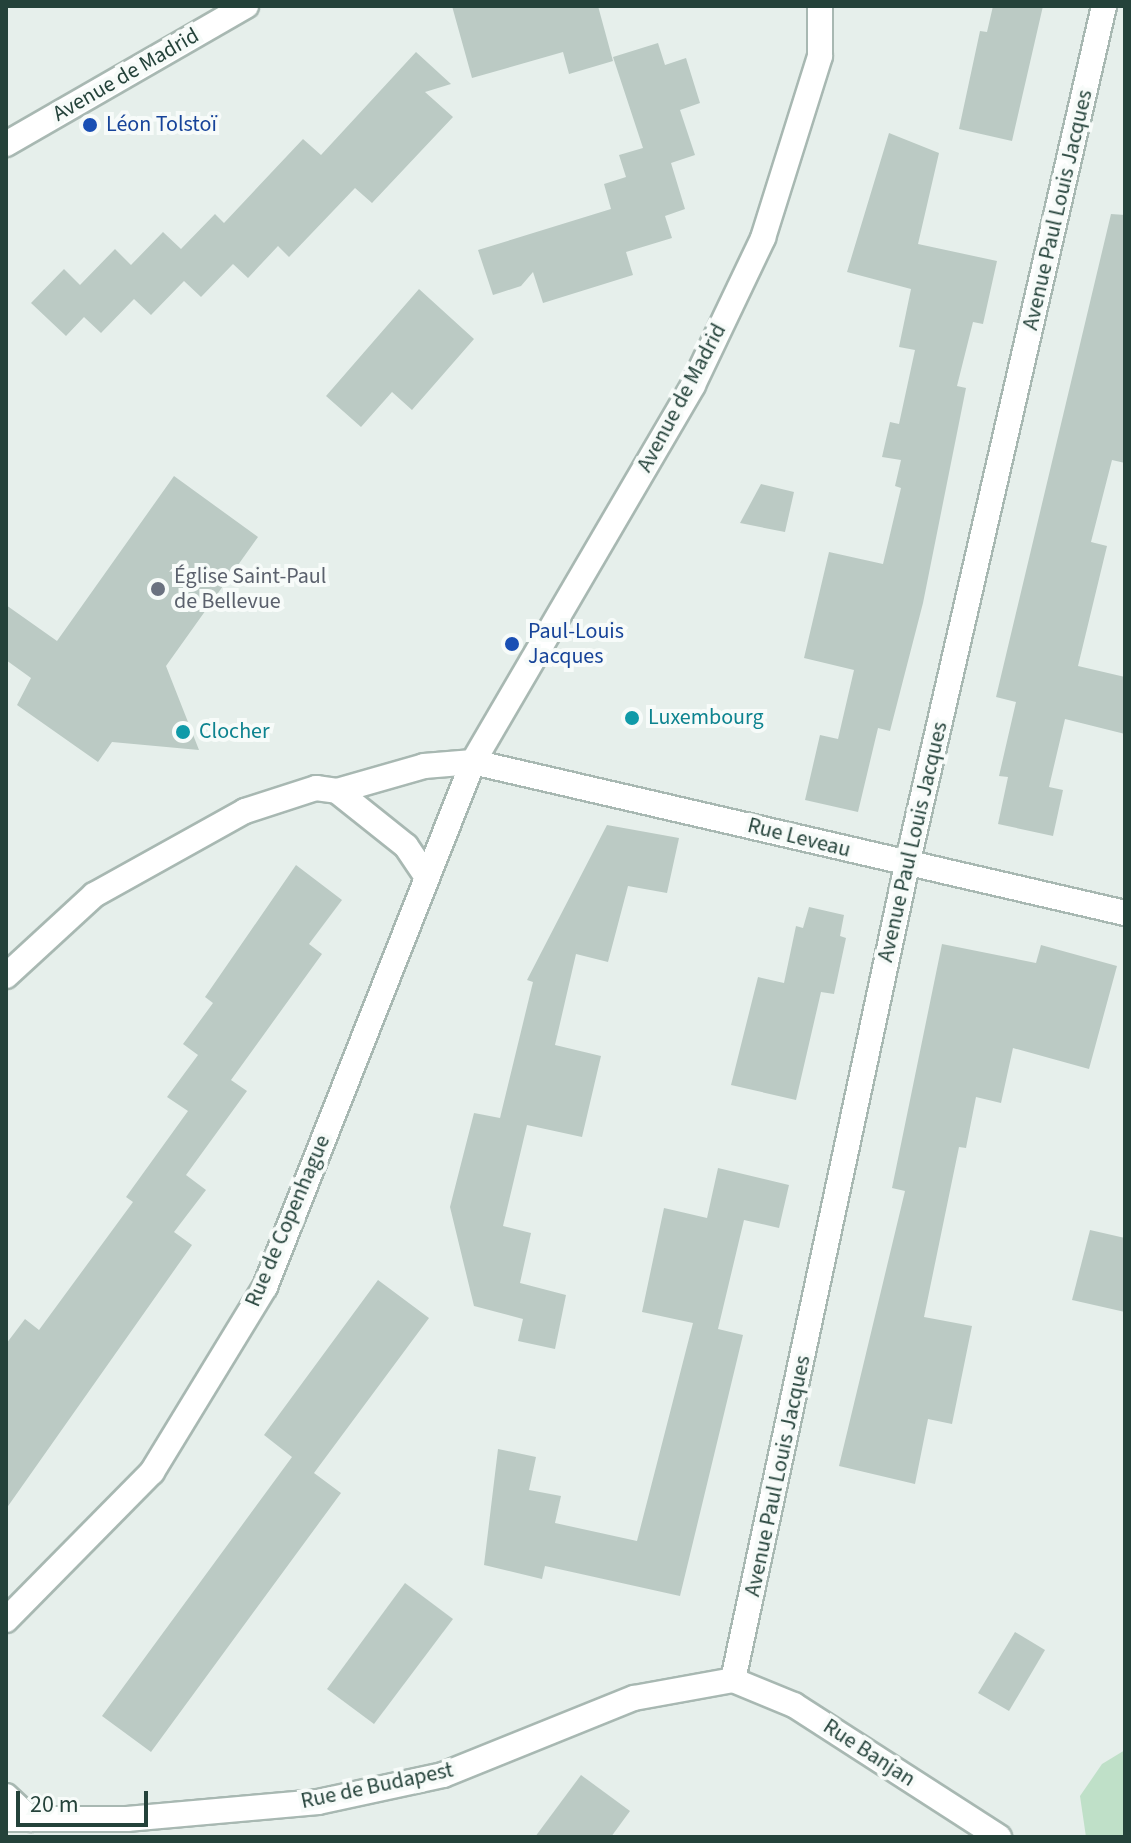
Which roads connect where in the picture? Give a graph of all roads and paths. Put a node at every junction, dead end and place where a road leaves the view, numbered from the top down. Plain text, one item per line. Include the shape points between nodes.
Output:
1 (246, 6) edge
2 (820, 6) edge
3 (1104, 6) edge
4 (6, 144) edge
5 (473, 762) junction
6 (337, 791) junction
7 (907, 865) junction
8 (427, 877) junction
9 (1125, 913) edge
10 (6, 976) edge
11 (6, 1620) edge
12 (733, 1680) junction
13 (6, 1796) edge
14 (6, 1819) edge
15 (31, 1819) junction
16 (999, 1837) edge

1 - 4 street, Avenue de Madrid
2 - 5 street, Avenue de Madrid via 820,56 763,238 693,385
3 - 7 street, Avenue Paul Louis Jacques
5 - 6 street, Rue Leveau via 424,766
5 - 7 street, Rue Leveau
5 - 8 street, Rue de Copenhague
6 - 8 street via 406,846
6 - 10 street, Rue Leveau via 316,788 223,822 94,895
7 - 9 street, Rue Leveau
7 - 12 street, Avenue Paul Louis Jacques
8 - 11 street, Rue de Copenhague via 265,1287 152,1472
12 - 15 street, Rue de Budapest via 647,1694 443,1775 318,1802 127,1819
12 - 16 street, Rue Banjan via 794,1705
13 - 15 street
14 - 15 street, Rue de Budapest

